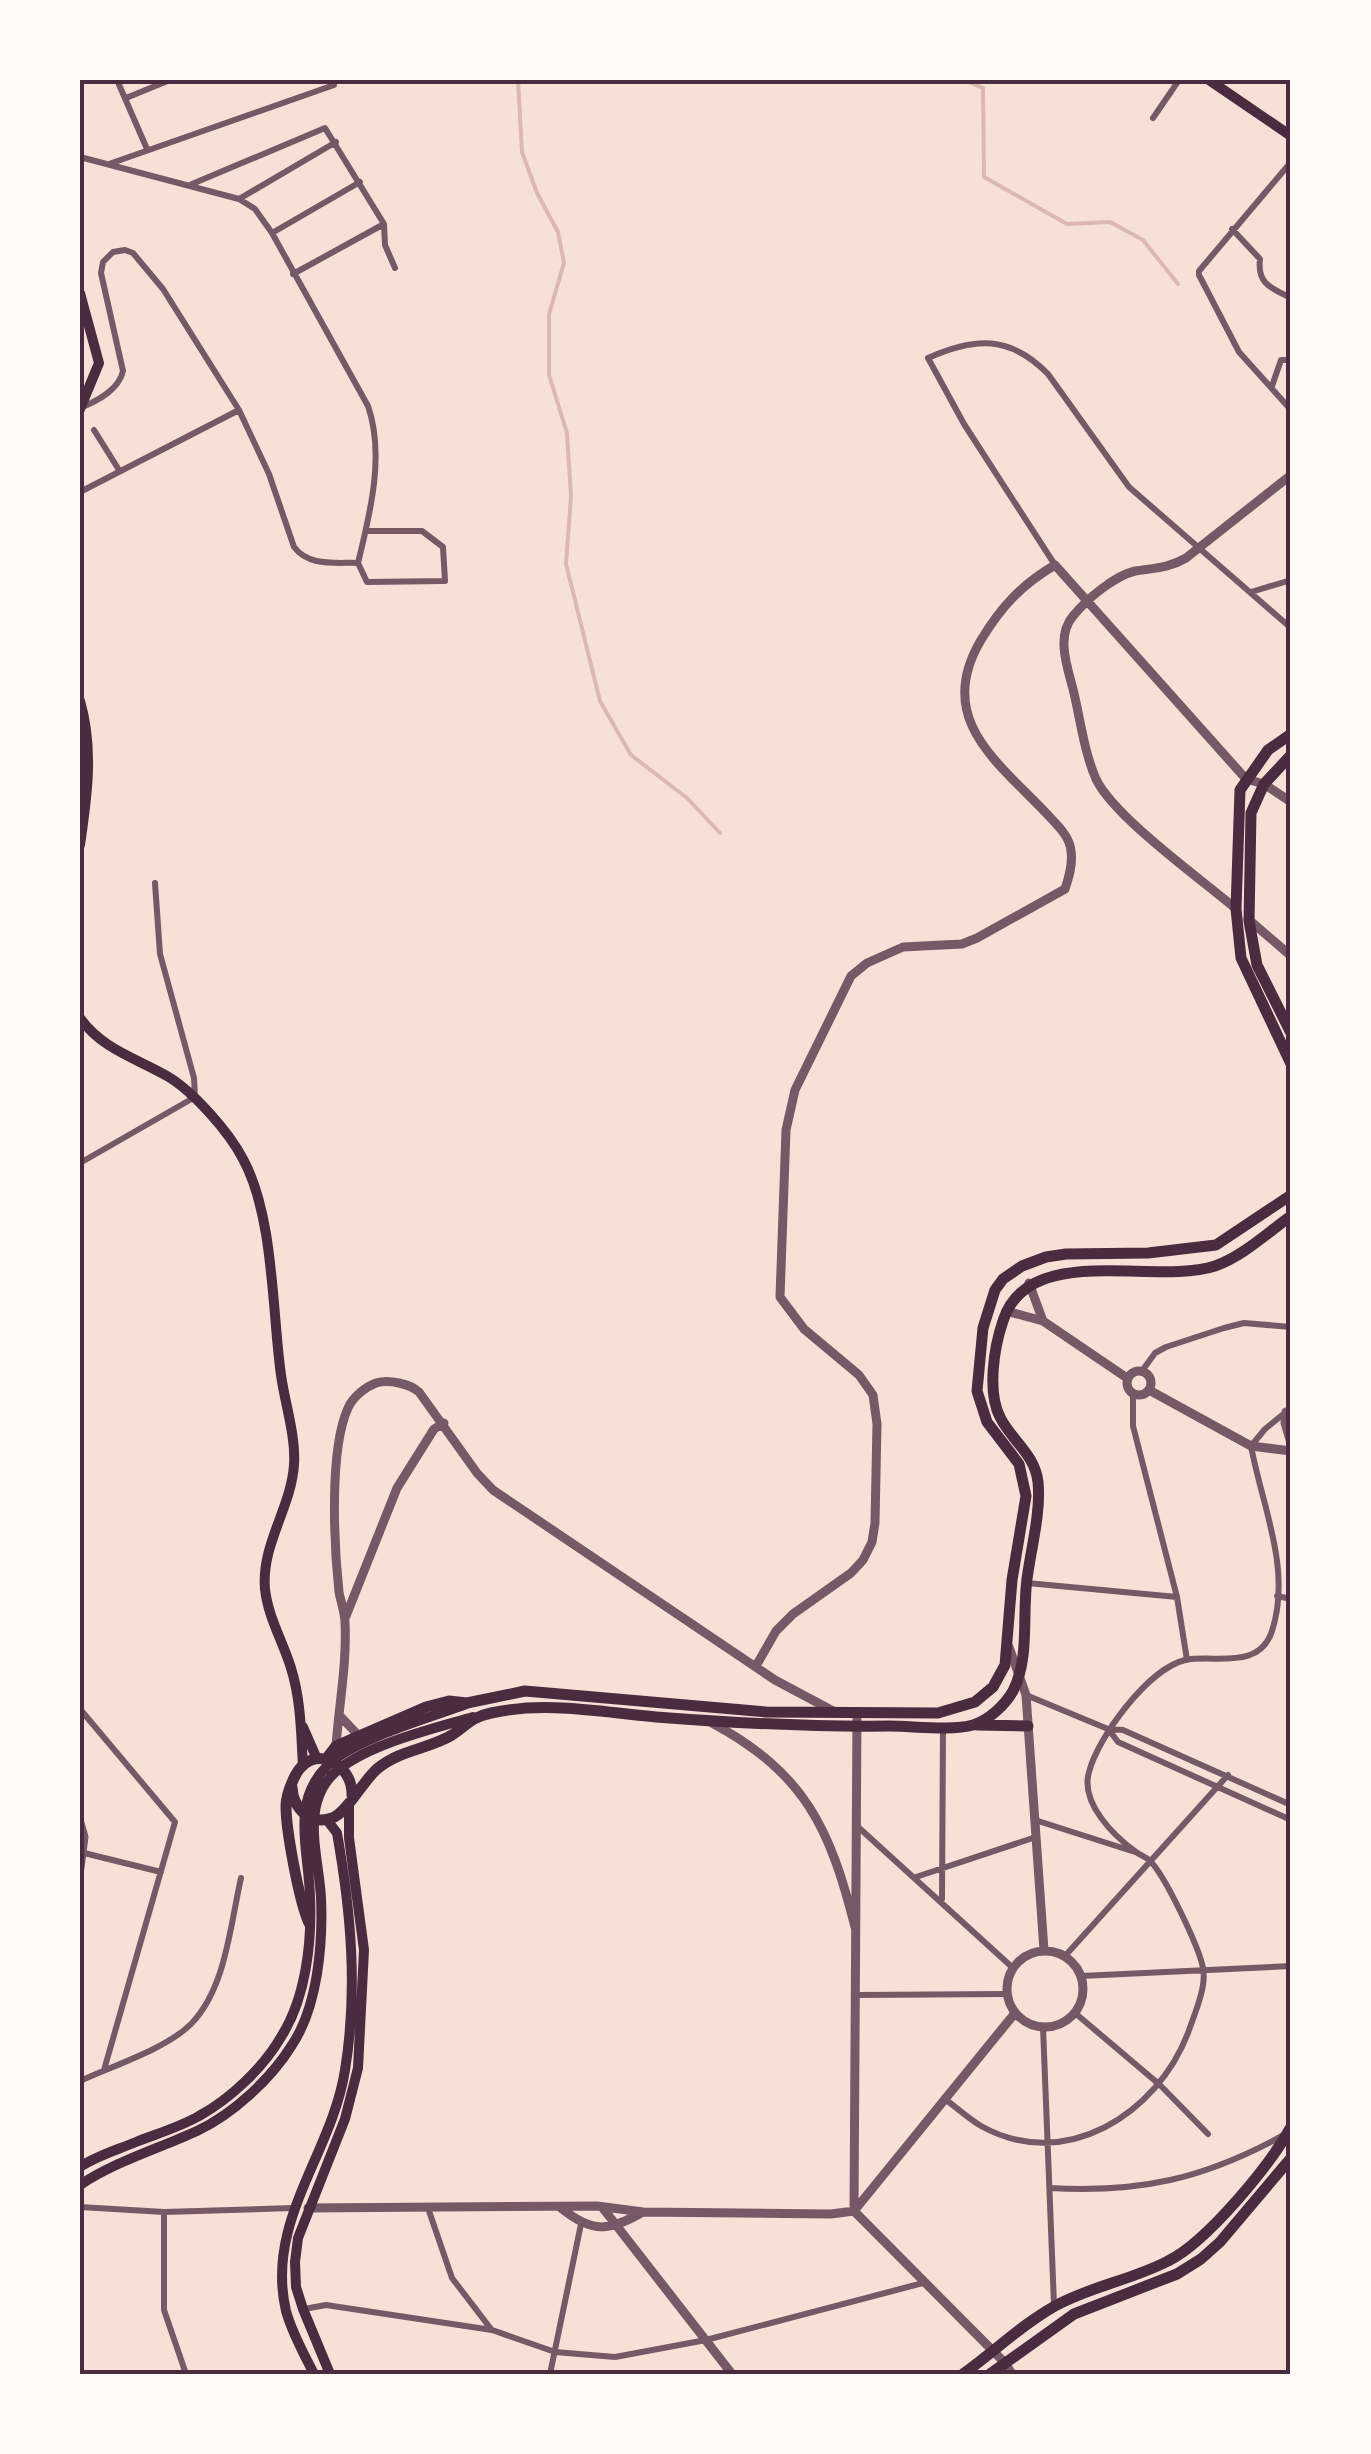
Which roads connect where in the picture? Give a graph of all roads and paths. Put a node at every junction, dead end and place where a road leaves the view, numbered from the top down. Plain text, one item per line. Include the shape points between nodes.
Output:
1 (117, 80) edge
2 (170, 80) edge
3 (1180, 80) edge
4 (1209, 80) edge
5 (334, 85) dead end
6 (126, 98) junction
7 (1153, 118) dead end
8 (1291, 136) edge
9 (336, 142) junction
10 (148, 149) junction
11 (80, 157) edge
12 (1291, 162) edge
13 (108, 164) junction
14 (360, 182) junction
15 (189, 186) junction
16 (238, 199) junction
17 (384, 224) junction
18 (1232, 229) junction
19 (272, 233) junction
20 (395, 268) dead end
21 (294, 274) junction
22 (80, 293) edge
23 (1291, 298) edge
24 (84, 324) edge
25 (1291, 360) edge
26 (1272, 386) junction
27 (80, 408) edge
28 (239, 410) junction
29 (1291, 410) edge
30 (94, 430) dead end
31 (119, 470) junction
32 (1291, 475) edge
33 (80, 492) edge
34 (366, 531) junction
35 (1200, 549) junction
36 (358, 563) junction
37 (1055, 566) junction
38 (1291, 580) edge
39 (1252, 592) junction
40 (1087, 602) junction
41 (1291, 628) edge
42 (80, 701) edge
43 (1291, 734) edge
44 (1291, 756) edge
45 (1246, 779) junction
46 (1264, 784) junction
47 (1291, 802) edge
48 (80, 846) edge
49 (155, 884) dead end
50 (1236, 908) junction
51 (1250, 921) junction
52 (1291, 956) edge
53 (80, 1018) edge
54 (1291, 1033) edge
55 (1291, 1064) edge
56 (194, 1097) junction
57 (80, 1163) edge
58 (1291, 1195) edge
59 (1291, 1216) edge
60 (1029, 1283) junction
61 (1006, 1311) junction
62 (1043, 1321) junction
63 (1291, 1327) edge
64 (1142, 1372) junction
65 (1128, 1378) junction
66 (1150, 1390) junction
67 (1133, 1394) junction
68 (1289, 1410) edge
69 (444, 1424) junction
70 (1291, 1443) edge
71 (1251, 1446) junction
72 (1291, 1451) edge
73 (1026, 1583) junction
74 (1277, 1596) junction
75 (1177, 1597) junction
76 (1291, 1599) edge
77 (345, 1619) junction
78 (1009, 1646) junction
79 (1187, 1660) junction
80 (756, 1666) junction
81 (1019, 1674) junction
82 (1026, 1695) junction
83 (467, 1704) junction
84 (838, 1714) junction
85 (82, 1715) edge
86 (340, 1716) junction
87 (473, 1716) junction
88 (705, 1720) junction
89 (857, 1720) junction
90 (300, 1722) junction
91 (973, 1725) junction
92 (942, 1726) junction
93 (1028, 1726) junction
94 (1108, 1729) junction
95 (358, 1736) junction
96 (336, 1746) junction
97 (325, 1759) junction
98 (303, 1766) junction
99 (1228, 1775) junction
100 (1218, 1786) junction
101 (292, 1787) junction
102 (351, 1795) junction
103 (1291, 1805) edge
104 (324, 1820) junction
105 (1035, 1820) junction
106 (1291, 1820) edge
107 (80, 1823) edge
108 (1106, 1824) junction
109 (856, 1826) junction
110 (1036, 1837) junction
111 (1095, 1840) junction
112 (1136, 1852) junction
113 (84, 1853) junction
114 (837, 1860) junction
115 (1151, 1861) junction
116 (858, 1867) junction
117 (80, 1868) edge
118 (940, 1869) junction
119 (160, 1872) junction
120 (916, 1877) junction
121 (241, 1878) dead end
122 (942, 1902) junction
123 (309, 1922) junction
124 (857, 1938) junction
125 (1044, 1950) junction
126 (1065, 1956) junction
127 (1291, 1966) edge
128 (1013, 1968) junction
129 (1204, 1970) junction
130 (1081, 1976) junction
131 (1007, 1994) junction
132 (856, 1995) junction
133 (1015, 2013) junction
134 (1074, 2013) junction
135 (1043, 2027) junction
136 (104, 2070) junction
137 (80, 2081) edge
138 (1160, 2085) junction
139 (945, 2100) junction
140 (1289, 2130) edge
141 (1208, 2134) dead end
142 (1048, 2142) junction
143 (1291, 2158) edge
144 (80, 2167) edge
145 (80, 2185) edge
146 (1050, 2188) junction
147 (596, 2206) junction
148 (80, 2207) edge
149 (293, 2208) junction
150 (310, 2208) junction
151 (428, 2208) junction
152 (561, 2208) junction
153 (854, 2211) junction
154 (164, 2212) junction
155 (644, 2212) junction
156 (581, 2224) junction
157 (616, 2225) junction
158 (923, 2283) junction
159 (1054, 2306) junction
160 (303, 2309) junction
161 (492, 2330) junction
162 (706, 2340) junction
163 (992, 2350) junction
164 (555, 2352) junction
165 (1008, 2368) edge
166 (186, 2374) edge
167 (314, 2374) edge
168 (330, 2374) edge
169 (550, 2374) edge
170 (732, 2374) edge
171 (963, 2374) edge
172 (990, 2374) edge

1 - 6 street
2 - 6 street
3 - 7 street
4 - 8 main road
5 - 10 street
6 - 10 street
9 - 14 street
9 - 15 street via 325,128
9 - 16 street
10 - 13 street
11 - 13 street
12 - 18 street
13 - 15 street
14 - 17 street
14 - 19 street
15 - 16 street
16 - 19 street
17 - 20 street
17 - 21 street
18 - 23 street via 1260,259 1263,282
18 - 26 street via 1199,270 1200,280 1240,352
19 - 21 street
21 - 34 street via 374,424
22 - 24 main road
24 - 27 main road via 99,363
25 - 26 street via 1282,360
26 - 29 street
27 - 28 street via 121,380 101,273 113,252 125,250 164,289
28 - 31 street
28 - 36 street via 300,556
30 - 31 street
31 - 33 street
32 - 35 street
34 - 36 street
34 - 36 street via 422,531 443,547 445,581 367,582
35 - 37 street via 1129,486 1033,359 984,342 928,358
35 - 39 street
35 - 40 street via 1173,565 1128,574
37 - 40 street
37 - 80 street via 1002,607 971,658 964,701 984,749 1068,840 1065,889 962,944 903,947 867,963 851,976 795,1090 786,1130 780,1298 873,1395 876,1523 862,1560 784,1623
38 - 39 street
39 - 41 street
40 - 45 street
40 - 50 street via 1071,618 1064,644 1096,779 1119,810
42 - 48 main road via 89,754
43 - 45 main road
44 - 46 main road
45 - 46 street
45 - 50 main road via 1237,809
46 - 47 street
46 - 51 main road via 1252,813
49 - 56 street via 160,954
50 - 51 street
50 - 55 main road via 1241,958
51 - 52 street
51 - 54 main road via 1258,965
53 - 56 main road via 98,1038
56 - 57 street
56 - 90 main road via 242,1157 260,1213 295,1463 269,1548 265,1591 292,1670
58 - 78 main road via 1216,1246 1066,1254 1003,1279 996,1290 982,1328 977,1391 987,1422 1019,1464 1026,1496
59 - 60 main road via 1214,1266 1067,1274
60 - 61 main road
60 - 62 street
61 - 62 street
61 - 73 main road via 993,1393 999,1416 1038,1478
62 - 65 street
63 - 64 street via 1224,1328 1166,1347
64 - 65 street
64 - 66 street via 1150,1376
65 - 67 street
66 - 67 street
66 - 71 street
67 - 75 street via 1133,1426
68 - 70 street
68 - 71 street
69 - 77 street via 396,1488
69 - 77 street via 411,1385 378,1383 352,1401 340,1438 336,1514
69 - 80 street via 493,1490
71 - 72 street
71 - 74 street via 1275,1540
73 - 75 street
73 - 81 main road
74 - 76 street
74 - 79 street via 1271,1634 1250,1654
75 - 79 street
77 - 86 street
78 - 81 street
78 - 89 main road via 993,1687 962,1708
79 - 94 street via 1159,1675
80 - 84 street
81 - 82 street
81 - 91 main road via 1004,1704
82 - 93 street
82 - 94 street
83 - 84 main road via 540,1691
83 - 95 main road via 426,1707
83 - 123 main road via 360,1745 317,1778 302,1823
84 - 89 main road
85 - 119 street via 175,1822
86 - 95 street
86 - 96 street
87 - 88 main road via 542,1706
87 - 102 main road via 452,1735 384,1763
87 - 145 main road via 365,1754 326,1784 313,1824 321,1898 316,1971 294,2044 223,2117
88 - 89 main road
88 - 114 street via 750,1745 790,1779
89 - 92 main road
89 - 109 street
90 - 97 main road
90 - 98 main road
91 - 92 main road
91 - 93 main road
92 - 118 street
93 - 105 street
94 - 99 street
94 - 100 street via 1118,1742
94 - 108 street via 1087,1786
95 - 96 main road
96 - 97 main road
97 - 98 main road
97 - 102 main road via 347,1772
98 - 101 main road
99 - 100 street
99 - 103 street
100 - 106 street
100 - 115 street
101 - 104 main road via 296,1806
101 - 123 main road via 288,1822
102 - 104 main road via 342,1812
102 - 150 main road via 349,1838 364,1950 358,2068
104 - 149 main road via 337,1834 354,1972 339,2096
105 - 110 street
105 - 111 street
107 - 113 street
108 - 111 street
108 - 112 street
109 - 116 street
109 - 120 street
110 - 118 street
110 - 125 street
111 - 112 street
112 - 115 street
113 - 117 street
113 - 119 street
114 - 116 street via 848,1876
114 - 124 street
115 - 126 street
115 - 129 street
116 - 124 street
118 - 120 street
118 - 122 street
119 - 136 street
120 - 122 street
121 - 136 street via 217,1982 205,2004 170,2040
122 - 128 street
123 - 144 main road via 292,2019 268,2057 198,2118
124 - 132 street
125 - 126 street
125 - 128 street
126 - 130 street
127 - 129 street
128 - 131 street
129 - 130 street
129 - 138 street via 1182,2049
130 - 134 street
131 - 132 street
131 - 133 street
132 - 153 street
133 - 135 street
133 - 139 street
134 - 135 street
134 - 138 street
135 - 142 street
136 - 137 street
138 - 141 street
138 - 142 street via 1116,2122 1090,2135
139 - 142 street via 983,2128
139 - 153 street
140 - 146 street via 1195,2176 1131,2188
140 - 159 main road via 1186,2251
142 - 146 street
143 - 165 main road via 1201,2259 1074,2314
146 - 159 street
147 - 152 street
147 - 155 street
147 - 156 street via 582,2214
147 - 157 street
148 - 154 street
149 - 150 street
149 - 154 street
149 - 167 main road via 284,2236 282,2288 290,2324
150 - 151 street
150 - 160 main road via 295,2262
151 - 152 street
151 - 161 street via 452,2278
152 - 156 street
153 - 155 street
153 - 158 street
154 - 166 street via 164,2310
155 - 157 street
156 - 157 street
156 - 164 street
157 - 162 street
158 - 162 street
158 - 163 street
159 - 163 main road
160 - 161 street via 326,2305
160 - 168 main road
161 - 164 street
162 - 164 street via 614,2357
162 - 170 street
163 - 165 street
163 - 171 main road
164 - 169 street
165 - 172 main road

